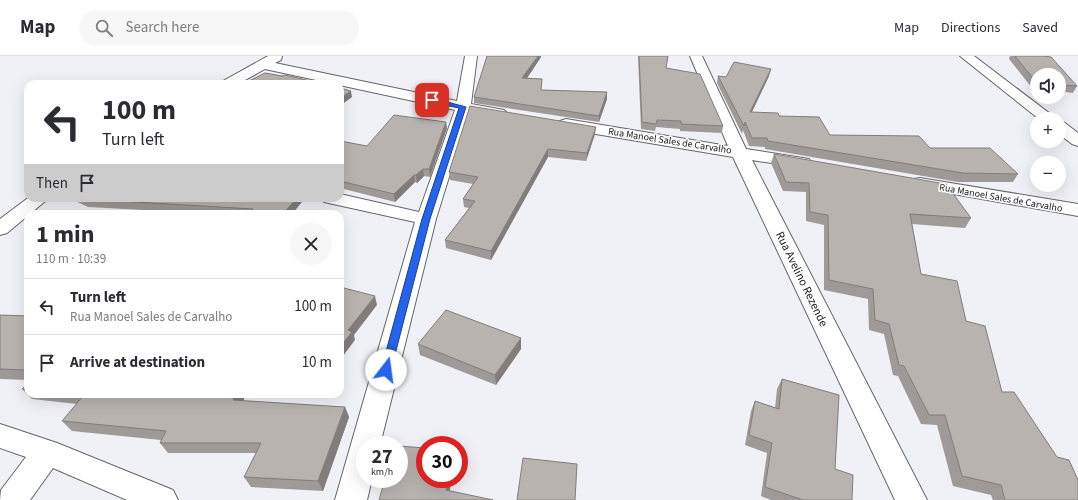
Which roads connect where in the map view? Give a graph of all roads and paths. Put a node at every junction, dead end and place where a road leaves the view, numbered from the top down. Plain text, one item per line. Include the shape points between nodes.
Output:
1 (279, 56) edge
2 (471, 56) edge
3 (696, 56) edge
4 (966, 56) edge
5 (262, 64) junction
6 (235, 80) edge
7 (337, 80) edge
8 (344, 82) edge
9 (463, 107) junction
10 (1040, 112) edge
11 (518, 116) edge
12 (550, 121) edge
13 (1066, 132) edge
14 (1078, 141) edge
15 (739, 152) junction
16 (816, 165) edge
17 (908, 181) edge
18 (344, 201) edge
19 (35, 202) edge
20 (24, 210) edge
21 (25, 210) edge
22 (1078, 210) edge
23 (426, 219) junction
24 (0, 229) edge
25 (0, 436) edge
26 (368, 436) edge
27 (47, 452) junction
28 (356, 481) edge
29 (12, 500) edge
30 (162, 500) edge
31 (351, 500) edge
32 (911, 500) edge

1 - 5 street
2 - 9 street
3 - 15 street, Rua Avelino Rezende
4 - 10 street
5 - 6 street
5 - 7 street
8 - 9 street
9 - 11 street
9 - 23 street
12 - 15 street, Rua Manoel Sales de Carvalho
13 - 14 street
15 - 16 street, Rua Manoel Sales de Carvalho
15 - 32 street, Rua Avelino Rezende
17 - 22 street, Rua Manoel Sales de Carvalho
18 - 23 street
19 - 21 street
20 - 24 street
23 - 26 street
25 - 27 street
27 - 29 street
27 - 30 street
28 - 31 street

